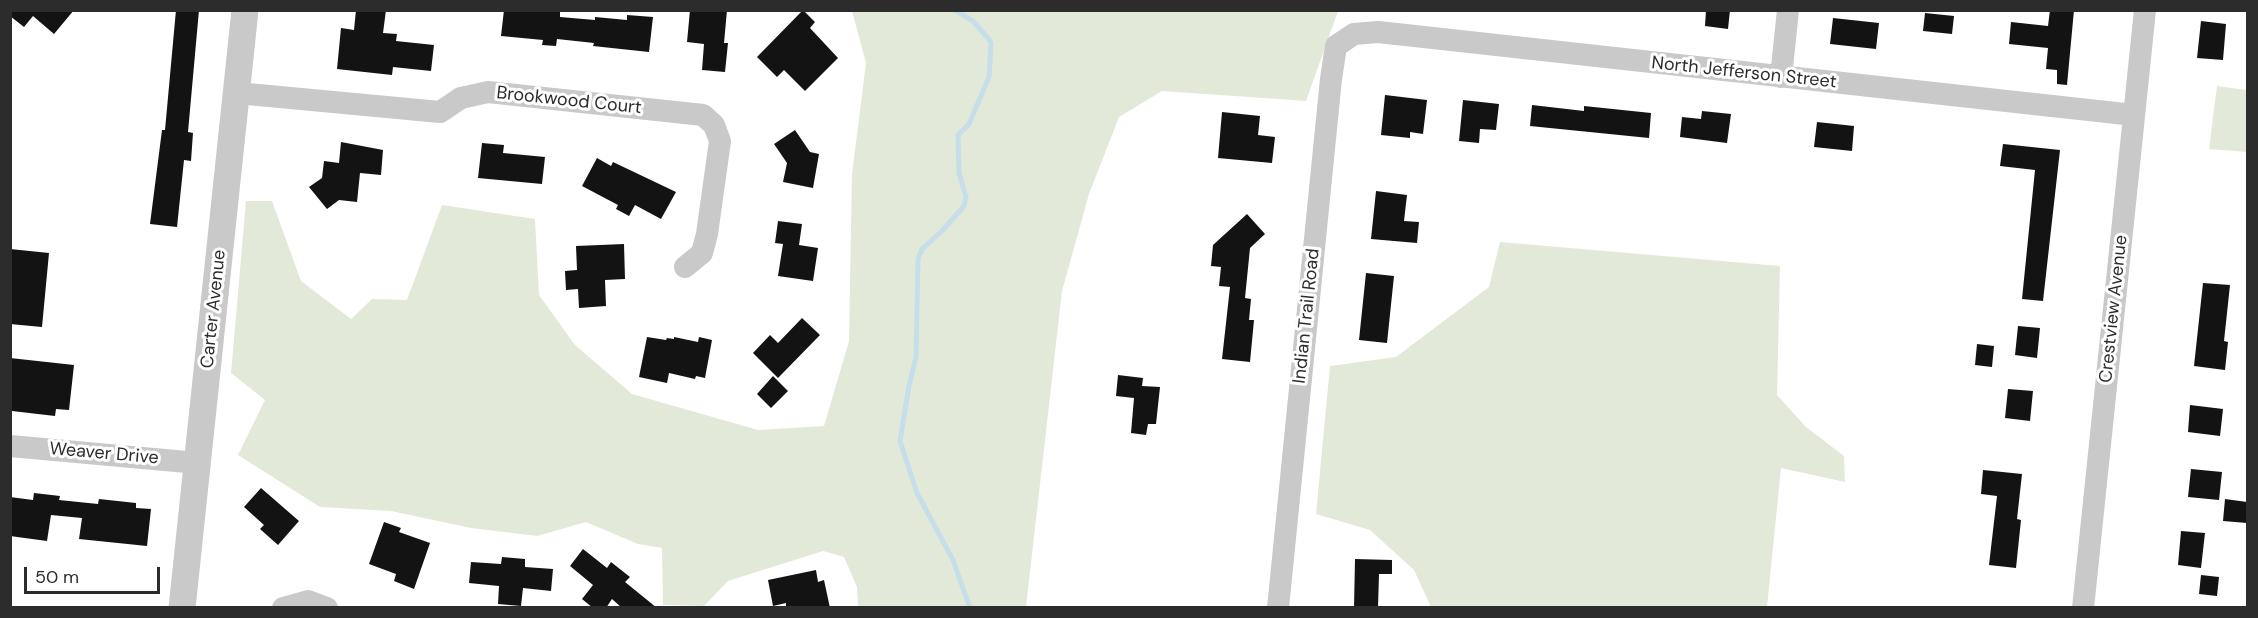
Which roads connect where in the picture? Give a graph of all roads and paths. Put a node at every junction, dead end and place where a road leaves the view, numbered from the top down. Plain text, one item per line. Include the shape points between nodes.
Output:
1 (245, 10) edge
2 (1788, 10) edge
3 (2145, 10) edge
4 (1354, 34) joint
5 (1781, 77) junction
6 (237, 93) junction
7 (2134, 115) junction
8 (685, 267) dead end
9 (10, 446) edge
10 (198, 463) junction
11 (185, 607) edge
12 (283, 608) edge
13 (327, 608) edge
14 (1278, 608) edge
15 (2083, 608) edge

1 - 6 street, Carter Avenue
2 - 5 street
3 - 7 street, Crestview Avenue
4 - 5 street, North Jefferson Street via 1378,32
4 - 14 street, Indian Trail Road via 1336,46 1331,79
5 - 7 street, North Jefferson Street
6 - 8 street, Brookwood Court via 440,112 461,98 488,92 703,115 714,125 720,141 708,234 702,253
6 - 10 street, Carter Avenue
7 - 15 street, Crestview Avenue
9 - 10 street, Weaver Drive
10 - 11 street, Carter Avenue
12 - 13 street via 308,600

